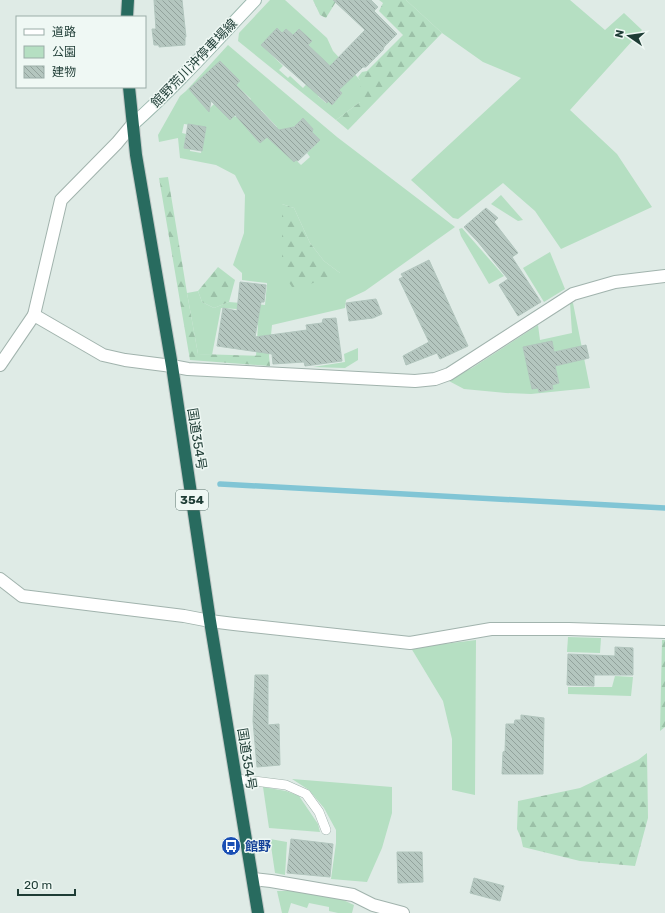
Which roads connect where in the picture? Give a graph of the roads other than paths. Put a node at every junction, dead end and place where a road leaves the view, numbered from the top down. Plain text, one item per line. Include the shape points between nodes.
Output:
1 (128, 0) edge
2 (255, 0) edge
3 (127, 16) edge
4 (129, 88) edge
5 (132, 125) junction
6 (665, 276) edge
7 (34, 315) junction
8 (0, 365) edge
9 (172, 366) junction
10 (0, 579) edge
11 (210, 621) junction
12 (665, 632) edge
13 (236, 779) junction
14 (326, 830) dead end
15 (253, 879) junction
16 (258, 913) edge
17 (403, 913) edge

1 - 3 highway
2 - 5 street, 館野荒川沖停車場線
4 - 5 highway, 国道354号 / 354
5 - 7 street, 館野荒川沖停車場線 via 61,200
5 - 9 highway, 国道354号 / 354
6 - 9 street via 615,282 573,294 448,374 435,379 399,381
7 - 8 street
7 - 9 street via 103,355
9 - 11 highway, 国道354号 / 354
10 - 11 street via 22,596
11 - 12 street via 410,643 491,629
11 - 13 highway, 国道354号 / 354
13 - 14 lane via 286,785 306,794 319,812
13 - 15 highway, 国道354号 / 354
15 - 16 highway, 国道354号 / 354
15 - 17 street via 353,895 373,905

